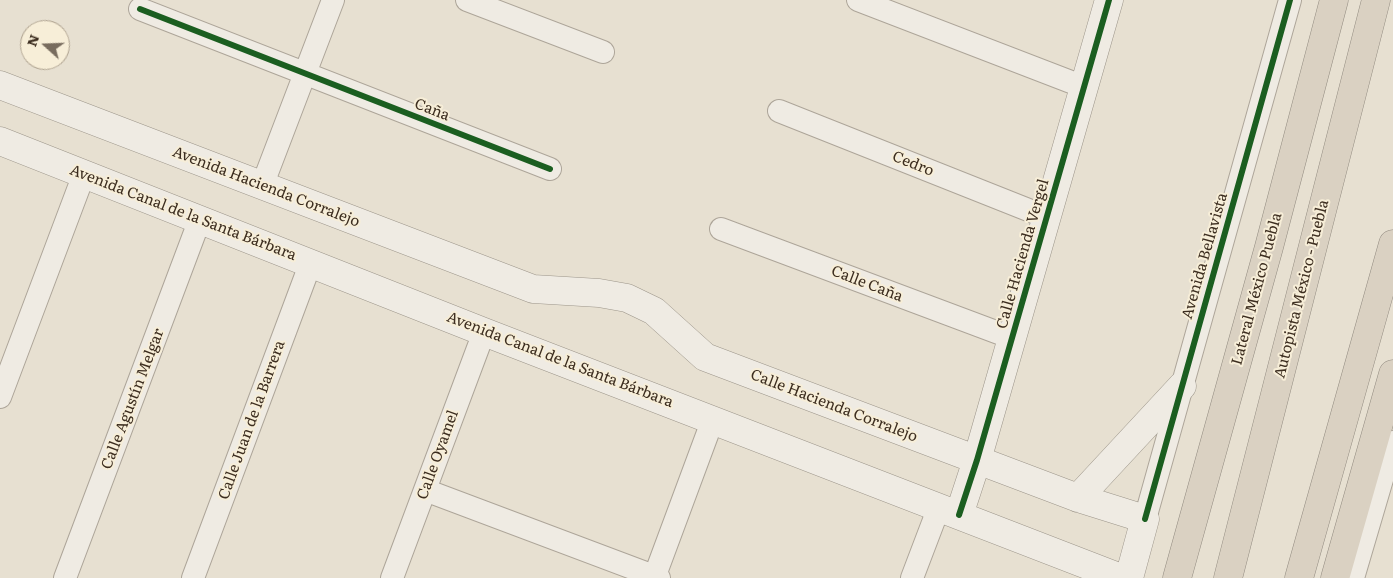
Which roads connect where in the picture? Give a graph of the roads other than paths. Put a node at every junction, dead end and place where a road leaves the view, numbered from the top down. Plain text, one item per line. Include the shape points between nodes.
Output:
1 (333, 0) edge
2 (468, 0) edge
3 (858, 0) edge
4 (1109, 0) edge
5 (1290, 0) edge
6 (1334, 0) edge
7 (1376, 0) edge
8 (140, 9) dead end
9 (603, 52) dead end
10 (305, 75) junction
11 (0, 85) edge
12 (1084, 87) junction
13 (779, 111) dead end
14 (0, 142) edge
15 (550, 169) dead end
16 (84, 174) junction
17 (262, 186) junction
18 (1046, 217) junction
19 (200, 219) junction
20 (721, 229) dead end
21 (1393, 244) edge
22 (311, 262) junction
23 (532, 290) joint
24 (484, 332) junction
25 (1012, 338) junction
26 (1393, 374) edge
27 (1182, 386) junction
28 (0, 398) edge
29 (713, 419) junction
30 (1393, 442) edge
31 (977, 460) junction
32 (425, 490) junction
33 (1078, 498) junction
34 (949, 511) junction
35 (1145, 519) junction
36 (656, 577) edge
37 (65, 578) edge
38 (193, 578) edge
39 (392, 578) edge
40 (912, 578) edge
41 (1122, 578) edge
42 (1128, 578) edge
43 (1177, 578) edge
44 (1228, 578) edge
45 (1298, 578) edge
46 (1335, 578) edge
47 (1353, 578) edge

1 - 10 street
2 - 9 street
3 - 12 street
4 - 12 main road, Calle Hacienda Vergel
5 - 27 street, Avenida Bellavista
6 - 43 highway, Lateral México Puebla
7 - 44 highway, Autopista México - Puebla
8 - 10 street, Caña
10 - 15 street, Caña
10 - 17 street
11 - 17 main road, Avenida Hacienda Corralejo
12 - 18 main road, Calle Hacienda Vergel
13 - 18 street, Cedro
14 - 16 main road, Avenida Canal de la Santa Bárbara
16 - 19 main road, Avenida Canal de la Santa Bárbara
16 - 28 street
17 - 23 main road, Avenida Hacienda Corralejo
18 - 25 main road, Calle Hacienda Vergel
19 - 22 main road, Avenida Canal de la Santa Bárbara
19 - 37 street, Calle Agustín Melgar
20 - 25 street, Calle Caña
21 - 45 highway
22 - 24 main road, Avenida Canal de la Santa Bárbara
22 - 38 street, Calle Juan de la Barrera
23 - 31 main road, Calle Hacienda Corralejo via 599,293 627,298 654,311 704,357
24 - 29 main road, Avenida Canal de la Santa Bárbara
24 - 32 street, Calle Oyamel
25 - 31 main road, Calle Hacienda Vergel
26 - 46 highway
27 - 33 main road
27 - 35 street, Avenida Bellavista
29 - 34 main road, Avenida Canal de la Santa Bárbara
29 - 36 street
30 - 47 street
31 - 33 main road, Calle Hacienda Corralejo
31 - 34 main road, Calle Hacienda Vergel
32 - 36 street
32 - 39 street, Calle Oyamel
33 - 35 main road, Calle Hacienda Corralejo
34 - 40 street
34 - 41 main road, Avenida Canal de la Santa Bárbara
35 - 42 main road, Avenida Bellavista

